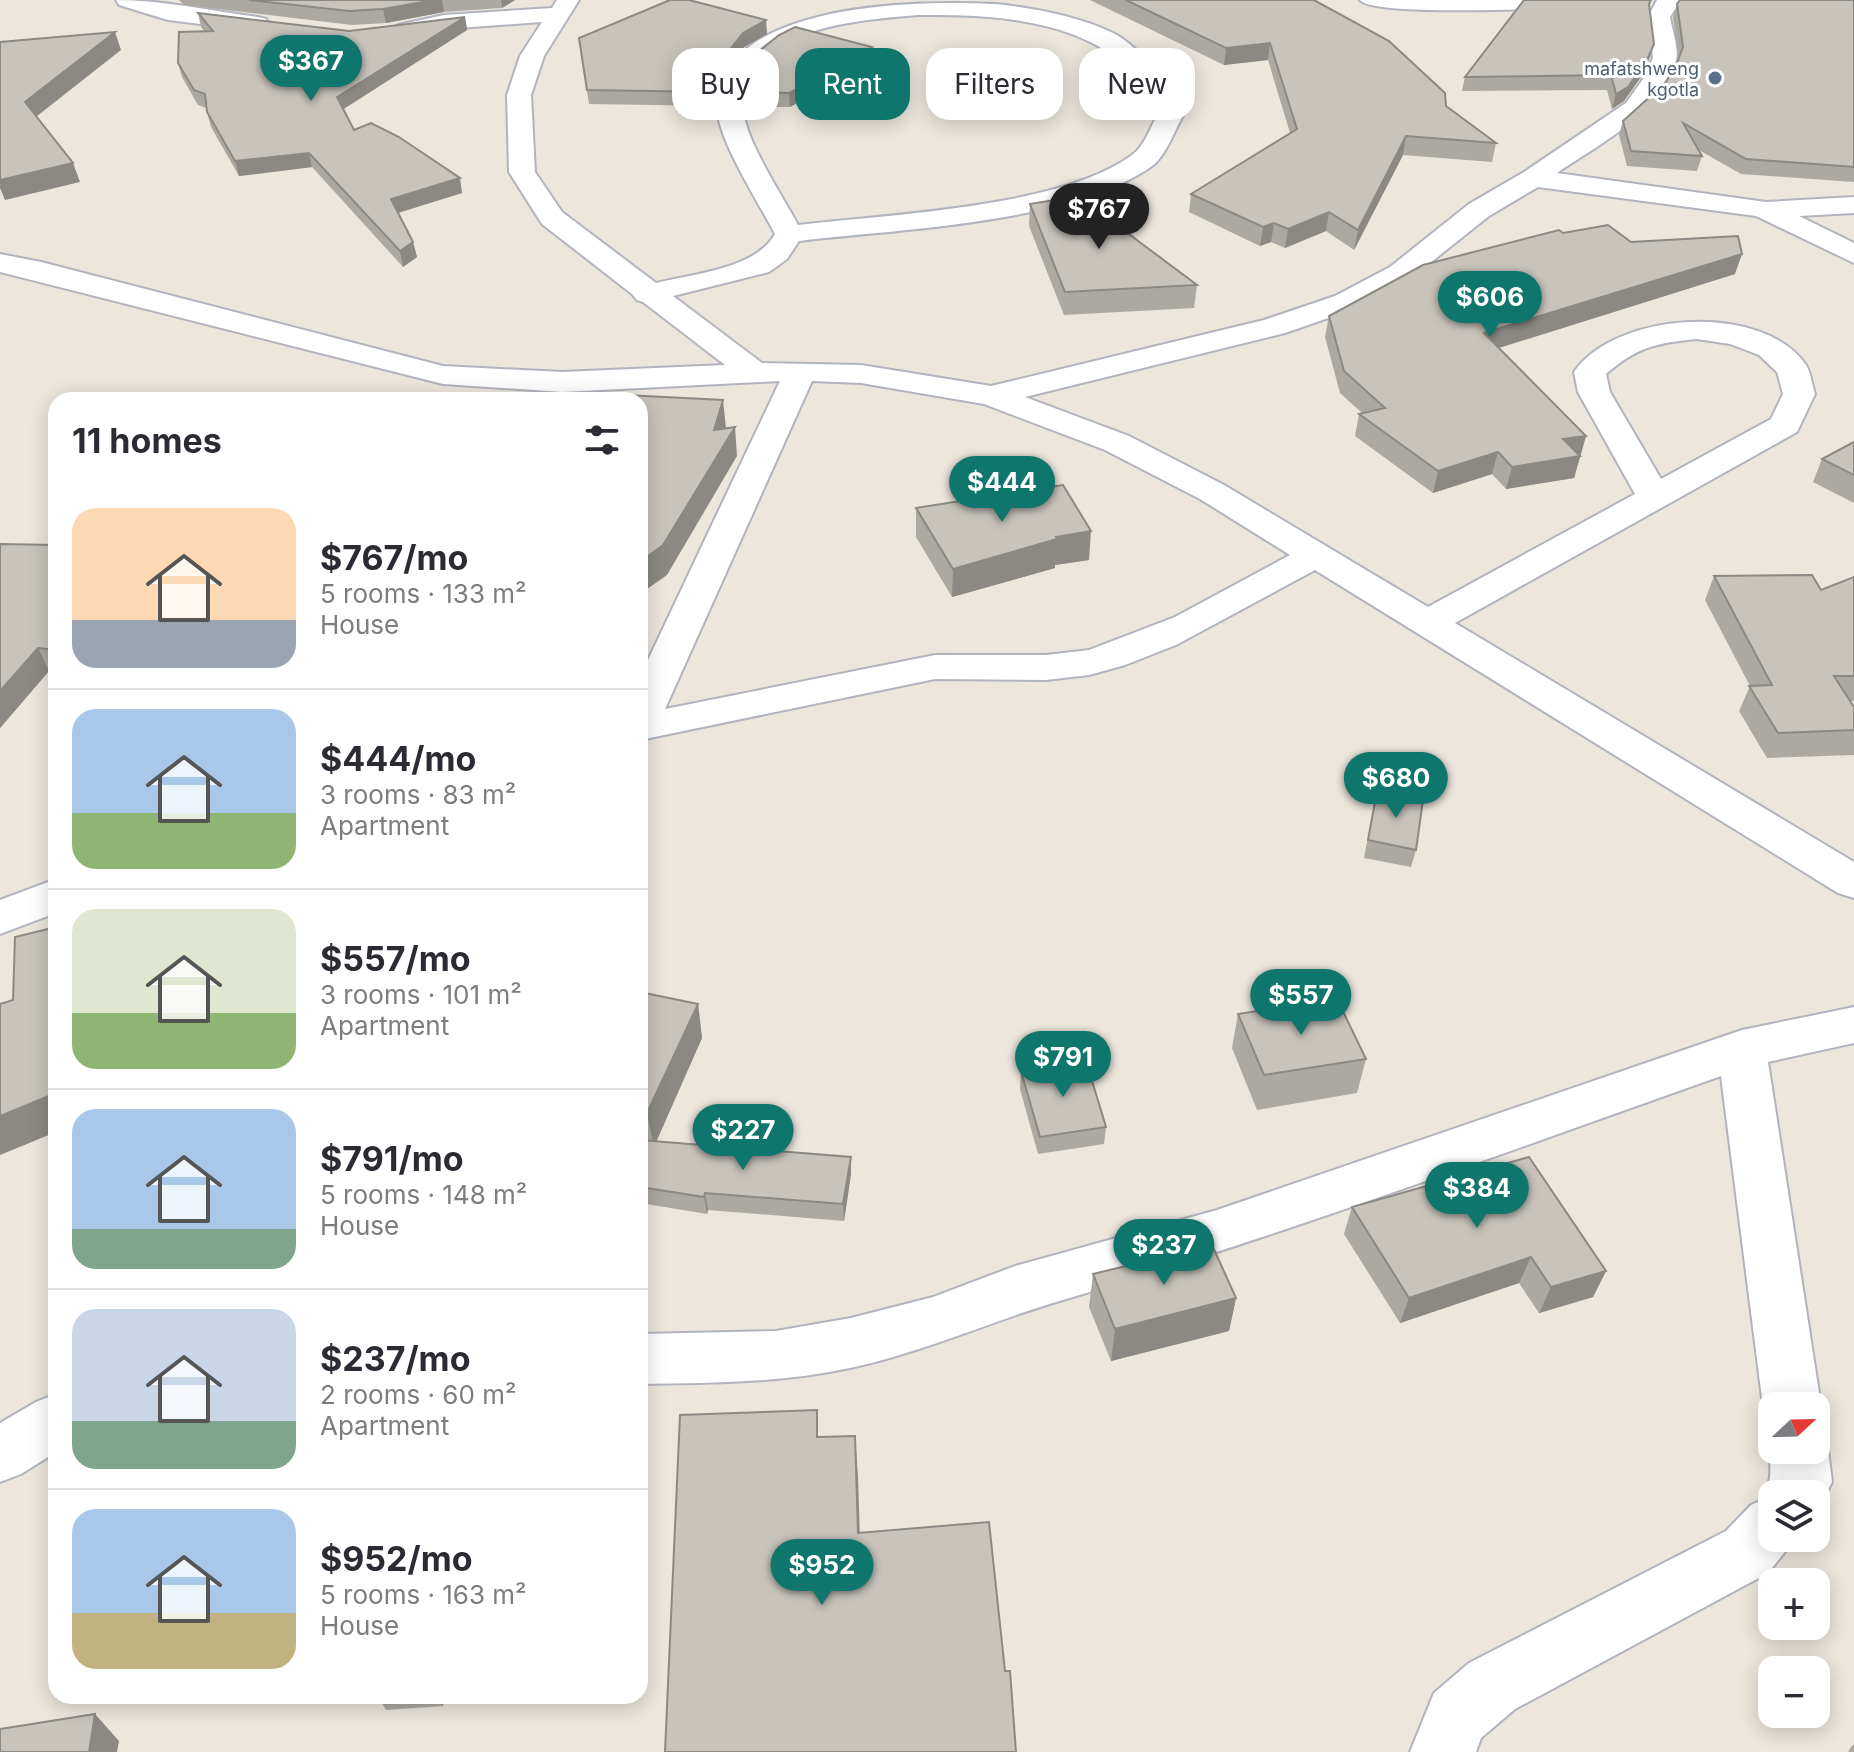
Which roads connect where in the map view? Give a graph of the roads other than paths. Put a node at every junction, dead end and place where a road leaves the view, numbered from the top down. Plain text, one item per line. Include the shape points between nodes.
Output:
1 (127, 0) edge
2 (1371, 0) edge
3 (1600, 0) edge
4 (1670, 0) edge
5 (564, 7) edge
6 (275, 26) edge
7 (386, 33) edge
8 (1533, 178) junction
9 (1854, 205) edge
10 (1763, 209) junction
11 (789, 234) junction
12 (1854, 254) edge
13 (0, 263) edge
14 (647, 294) junction
15 (801, 371) junction
16 (755, 373) junction
17 (497, 390) edge
18 (991, 396) junction
19 (1654, 497) junction
20 (1314, 556) junction
21 (1426, 623) junction
22 (648, 702) edge
23 (648, 725) edge
24 (1854, 882) edge
25 (48, 898) edge
26 (0, 918) edge
27 (1854, 1025) edge
28 (1742, 1049) junction
29 (648, 1359) edge
30 (1790, 1392) edge
31 (48, 1426) edge
32 (0, 1455) edge
33 (1758, 1540) edge
34 (1443, 1752) edge

1 - 6 street via 168,13
2 - 3 street
4 - 8 street via 1659,17 1665,58 1635,108
5 - 7 street
5 - 14 street via 532,56 519,95 522,172 552,218
8 - 10 street
8 - 18 street via 1479,210 1400,273 1346,302 1274,327
9 - 10 street
10 - 12 street
11 - 11 street via 731,118 733,91 741,65 772,39 830,18 920,3 1002,6 1048,15 1106,38 1164,95 1171,114 1145,159 1068,196
11 - 14 street via 774,258 759,266
13 - 17 street
14 - 16 street
15 - 16 street
15 - 18 street via 861,374
15 - 22 street
16 - 17 street
18 - 20 street via 1117,443 1212,492
19 - 19 street via 1785,425 1800,409 1801,383 1792,362 1740,334 1709,329 1637,338 1599,360 1590,372 1594,392
19 - 21 street
20 - 21 street
20 - 23 street via 1110,658 1043,669 935,667
21 - 24 street
25 - 26 street
27 - 28 street
28 - 29 street via 1217,1232 1015,1290 935,1321 776,1356
28 - 30 street
31 - 32 street
33 - 34 street via 1747,1552 1492,1686 1457,1716

